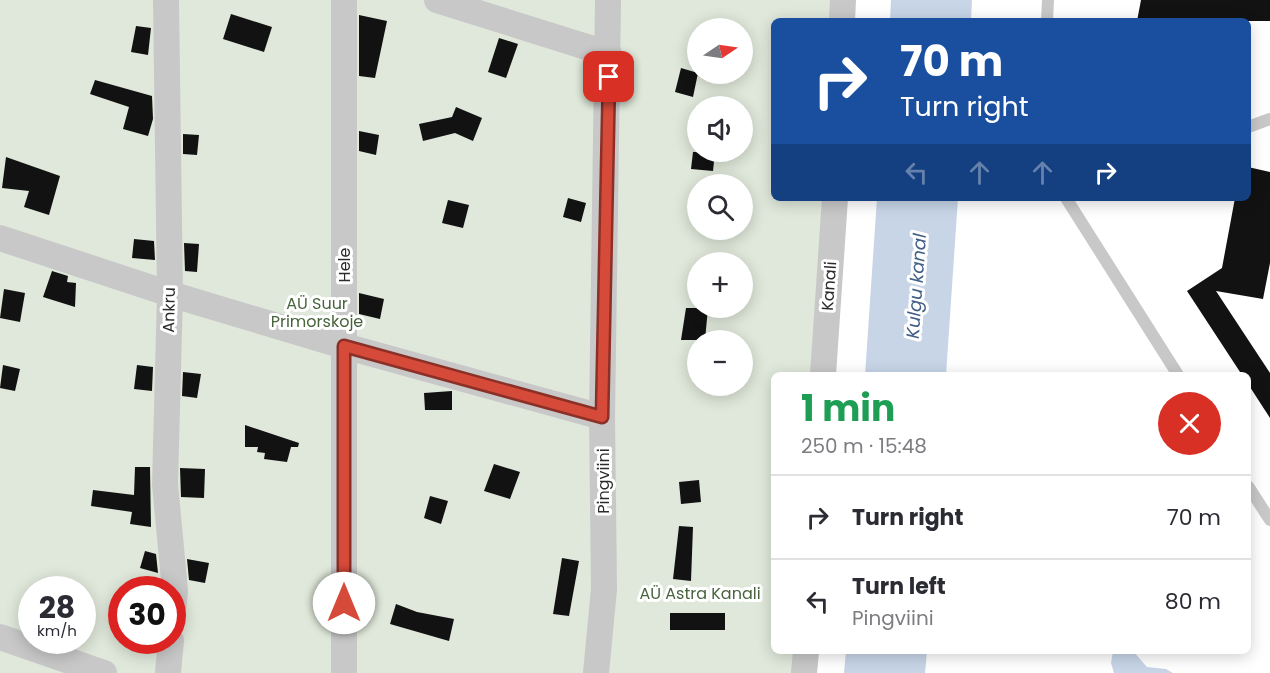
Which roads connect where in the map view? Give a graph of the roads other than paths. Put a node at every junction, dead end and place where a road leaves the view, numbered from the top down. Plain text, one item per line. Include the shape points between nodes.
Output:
1 (166, 0) edge
2 (344, 0) edge
3 (437, 0) edge
4 (608, 0) edge
5 (843, 0) edge
6 (1048, 0) edge
7 (842, 18) edge
8 (1047, 18) edge
9 (609, 54) junction
10 (1270, 119) edge
11 (1251, 126) edge
12 (834, 201) edge
13 (1068, 201) edge
14 (0, 238) edge
15 (170, 294) junction
16 (344, 346) junction
17 (823, 372) edge
18 (1176, 372) edge
19 (602, 417) junction
20 (1251, 491) edge
21 (1270, 520) edge
22 (174, 576) edge
23 (0, 637) edge
24 (170, 654) edge
25 (806, 654) edge
26 (104, 673) edge
27 (168, 673) edge
28 (344, 673) edge
29 (596, 673) edge
30 (804, 673) edge

1 - 15 street, Ankru
2 - 16 street, Hele
3 - 9 street
4 - 9 street, Pingviini
5 - 7 street
6 - 8 lane
9 - 19 street, Pingviini
10 - 11 lane
12 - 17 street, Kanali
13 - 18 lane
14 - 15 street
15 - 16 street
15 - 22 street, Ankru via 165,484
16 - 19 street
16 - 28 street, Hele
19 - 29 street, Pingviini via 604,589
20 - 21 lane
23 - 26 street
24 - 27 street
25 - 30 street

